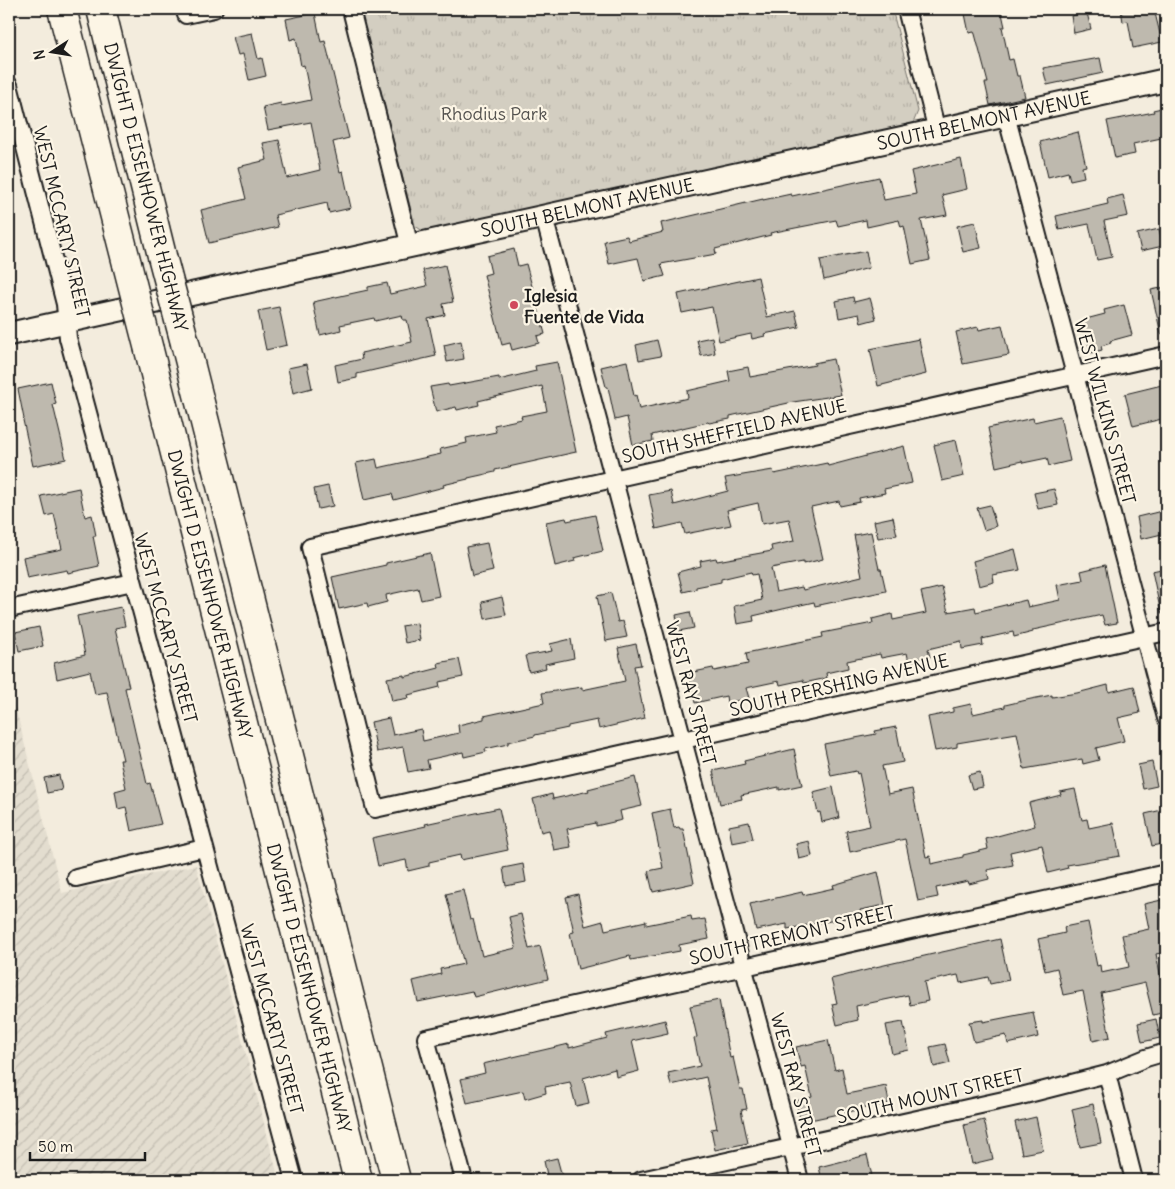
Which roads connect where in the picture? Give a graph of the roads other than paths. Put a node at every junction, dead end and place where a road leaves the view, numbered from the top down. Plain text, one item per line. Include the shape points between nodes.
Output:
1 (62, 9) edge
2 (214, 9) edge
3 (350, 9) edge
4 (906, 9) edge
5 (186, 15) dead end
6 (103, 16) edge
7 (1166, 80) edge
8 (9, 85) edge
9 (1006, 115) junction
10 (937, 131) junction
11 (544, 217) junction
12 (410, 247) junction
13 (67, 321) junction
14 (9, 334) edge
15 (1166, 355) edge
16 (1075, 375) junction
17 (614, 479) junction
18 (133, 582) junction
19 (9, 609) edge
20 (1166, 632) edge
21 (1144, 637) junction
22 (1166, 718) edge
23 (683, 740) junction
24 (375, 809) joint
25 (204, 848) junction
26 (1166, 873) edge
27 (76, 878) dead end
28 (743, 967) junction
29 (1166, 1052) edge
30 (1107, 1074) junction
31 (792, 1148) junction
32 (294, 1180) edge
33 (358, 1180) edge
34 (396, 1180) edge
35 (464, 1180) edge
36 (641, 1180) edge
37 (800, 1180) edge
38 (1134, 1180) edge

1 - 33 highway, DWIGHT D EISENHOWER HIGHWAY, bridge
2 - 5 street
3 - 12 street
4 - 10 street
6 - 34 highway, DWIGHT D EISENHOWER HIGHWAY, bridge
7 - 9 main road, SOUTH BELMONT AVENUE
8 - 13 street, WEST MCCARTY STREET
9 - 10 main road, SOUTH BELMONT AVENUE
9 - 16 street, WEST WILKINS STREET
10 - 11 main road, SOUTH BELMONT AVENUE
11 - 12 main road, SOUTH BELMONT AVENUE
11 - 17 street, WEST RAY STREET
12 - 13 main road, SOUTH BELMONT AVENUE
13 - 14 main road, SOUTH BELMONT AVENUE
13 - 18 street, WEST MCCARTY STREET via 68,338
15 - 16 street, SOUTH SHEFFIELD AVENUE
16 - 17 street, SOUTH SHEFFIELD AVENUE
16 - 21 street, WEST WILKINS STREET
17 - 23 street, WEST RAY STREET
17 - 24 street, SOUTH SHEFFIELD AVENUE via 310,547
18 - 19 street
18 - 25 street, WEST MCCARTY STREET
20 - 21 street, SOUTH PERSHING AVENUE
21 - 22 street, WEST WILKINS STREET
21 - 23 street, SOUTH PERSHING AVENUE
23 - 24 street, SOUTH PERSHING AVENUE
23 - 28 street, WEST RAY STREET
25 - 27 street
25 - 32 street, WEST MCCARTY STREET
26 - 28 street, SOUTH TREMONT STREET
28 - 31 street, WEST RAY STREET
28 - 35 street, SOUTH TREMONT STREET via 426,1038
29 - 30 street, SOUTH MOUNT STREET
30 - 31 street, SOUTH MOUNT STREET via 1008,1100
30 - 38 street
31 - 36 street, SOUTH MOUNT STREET
31 - 37 street, WEST RAY STREET

